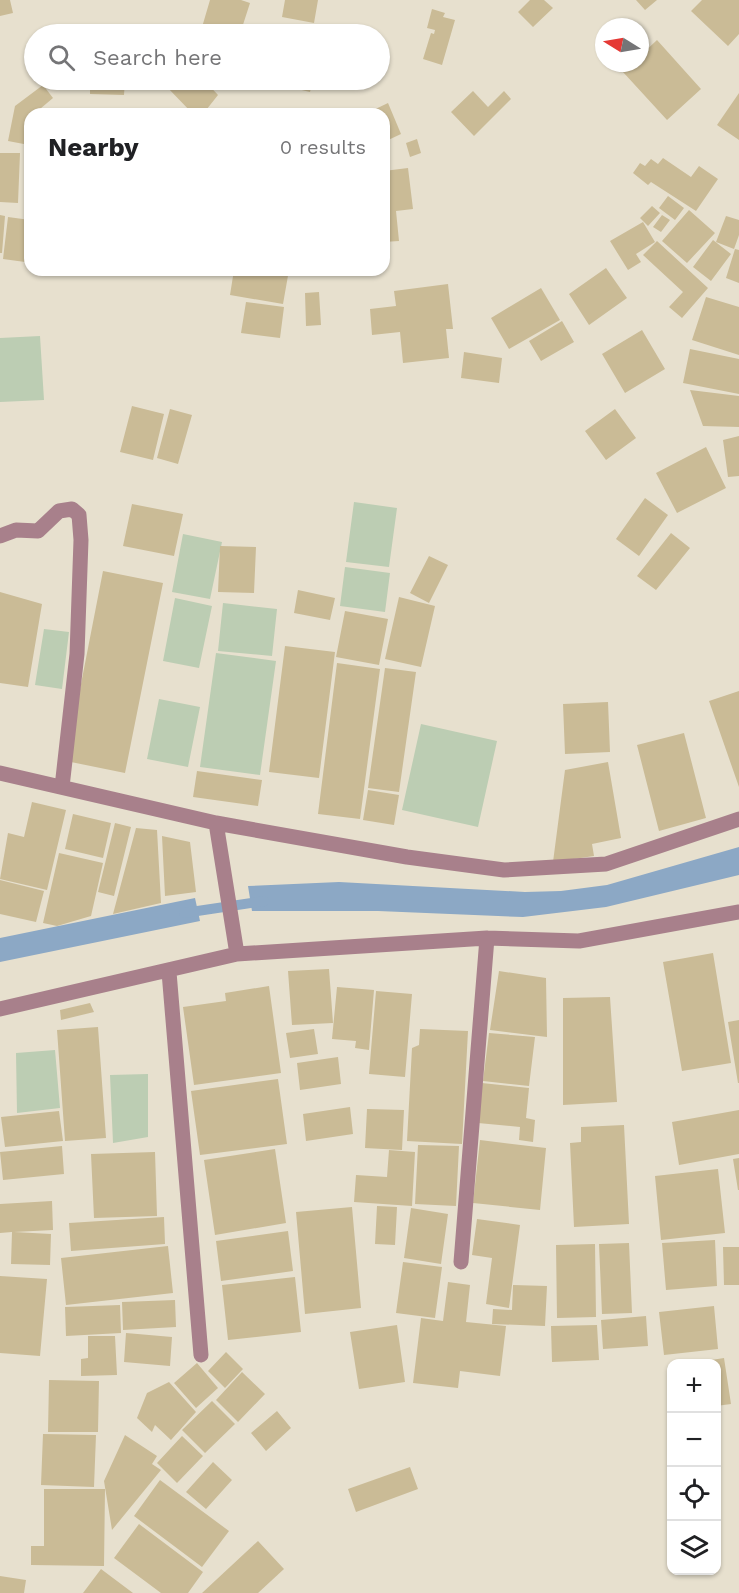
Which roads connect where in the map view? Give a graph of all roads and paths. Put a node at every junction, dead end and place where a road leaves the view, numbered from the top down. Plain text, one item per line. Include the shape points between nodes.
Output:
1 (0, 536) edge
2 (0, 773) edge
3 (62, 787) junction
4 (739, 819) edge
5 (216, 823) junction
6 (739, 912) edge
7 (487, 938) junction
8 (237, 954) junction
9 (169, 972) junction
10 (0, 1009) edge
11 (461, 1262) dead end
12 (201, 1354) dead end

1 - 3 street via 38,531 59,511 72,509 79,515 77,654
2 - 3 street
3 - 5 street
4 - 5 street via 606,864 504,870
5 - 8 street
6 - 7 street via 579,941
7 - 8 street
7 - 11 street
8 - 9 street
9 - 10 street
9 - 12 street

